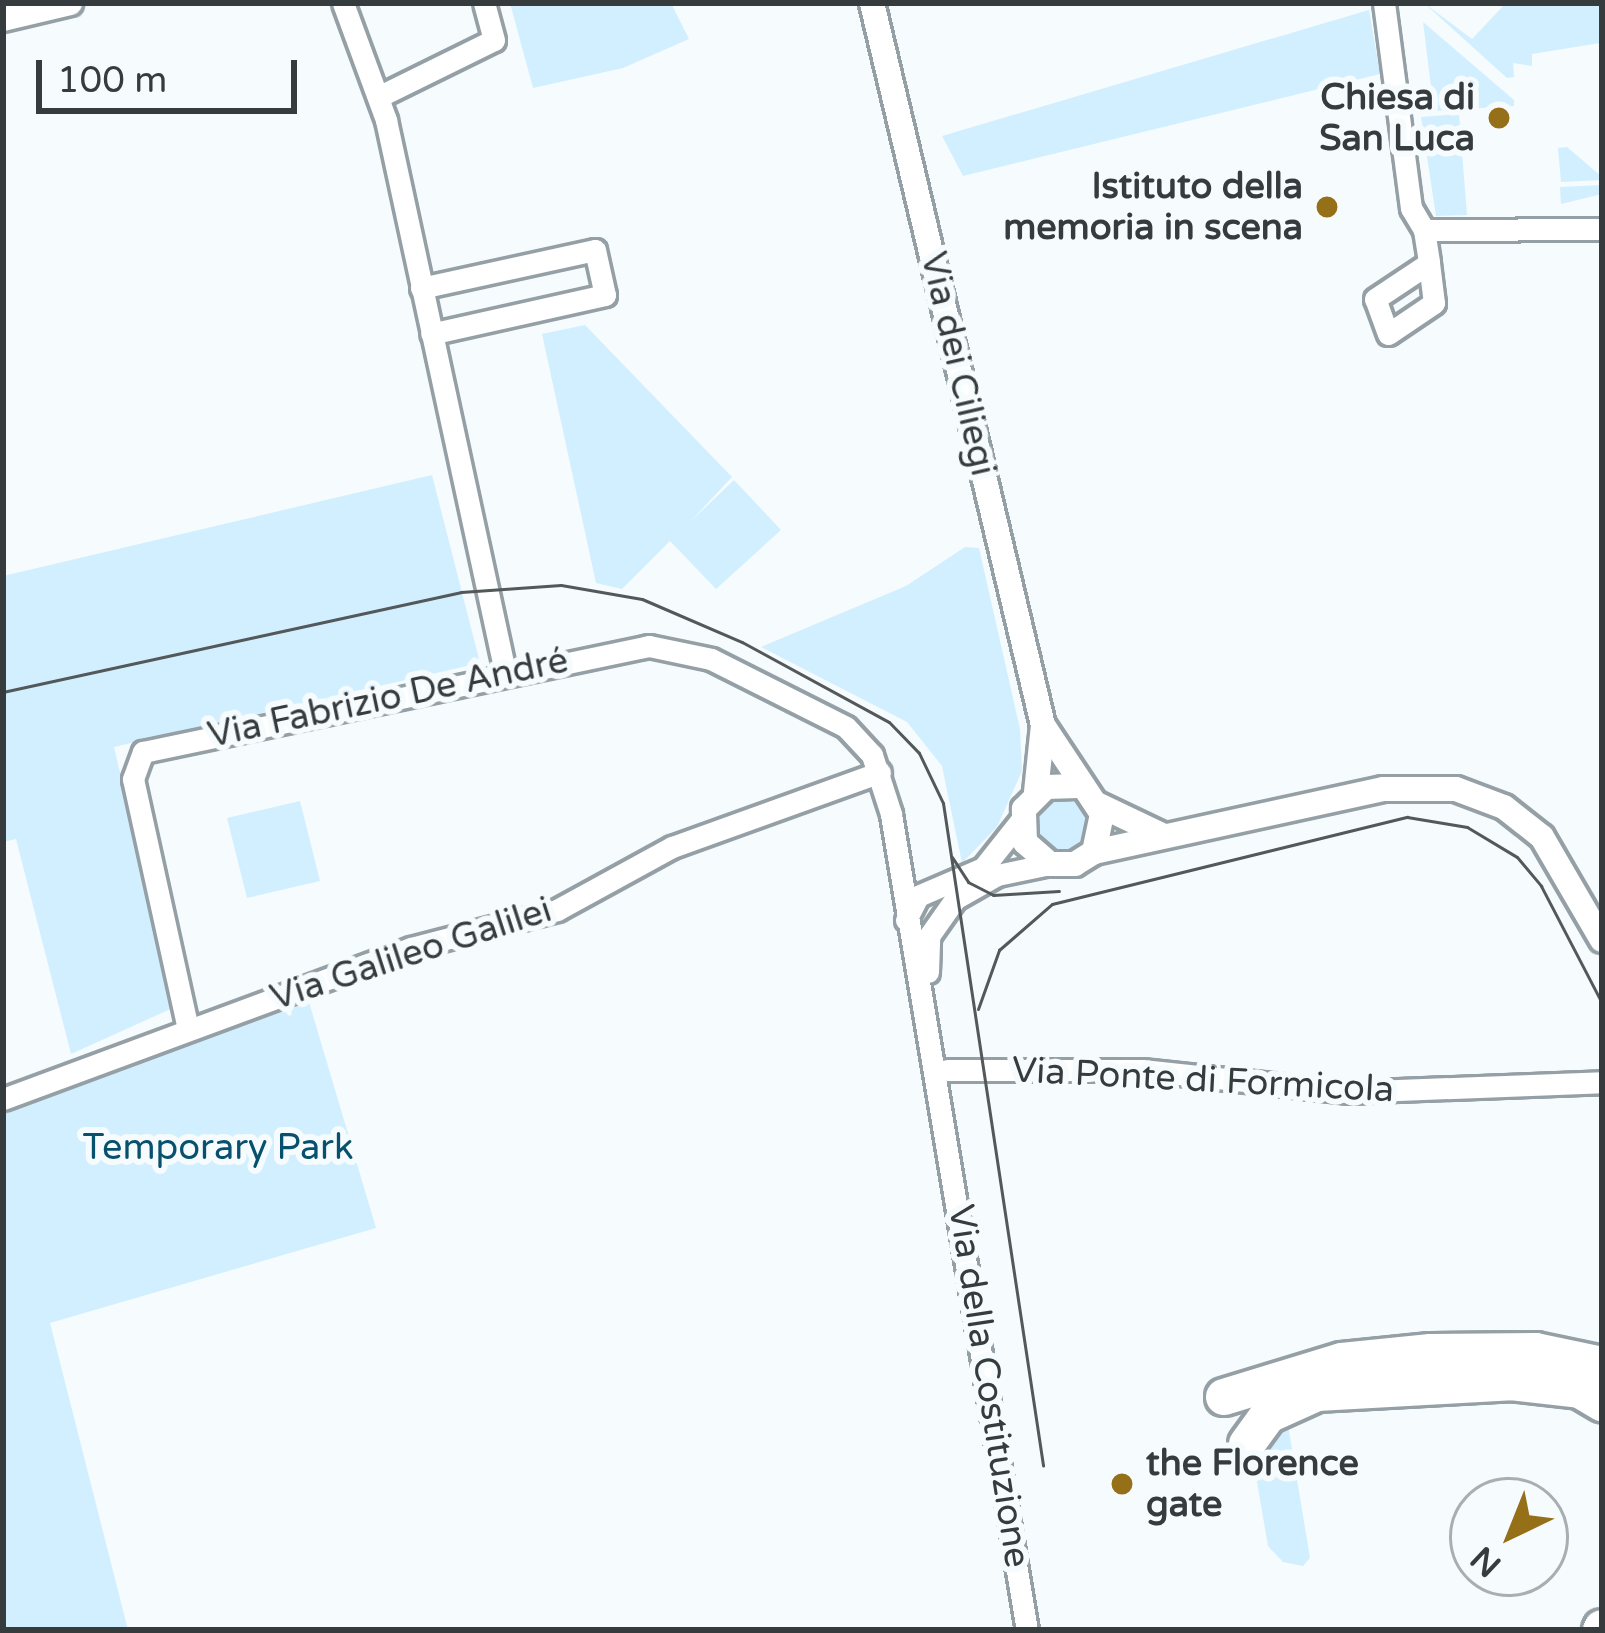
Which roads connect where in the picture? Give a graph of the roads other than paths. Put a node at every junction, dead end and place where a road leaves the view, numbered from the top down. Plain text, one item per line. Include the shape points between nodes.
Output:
1 (343, 3) edge
2 (484, 3) edge
3 (872, 3) edge
4 (1384, 3) edge
5 (62, 4) edge
6 (3, 19) edge
7 (382, 109) junction
8 (1602, 229) edge
9 (1424, 230) junction
10 (1429, 263) dead end
11 (421, 288) junction
12 (431, 334) junction
13 (505, 672) junction
14 (1043, 725) junction
15 (880, 772) junction
16 (1077, 786) junction
17 (1036, 793) junction
18 (1097, 804) junction
19 (1021, 820) junction
20 (1162, 835) junction
21 (897, 844) junction
22 (1094, 852) junction
23 (1050, 864) junction
24 (937, 887) junction
25 (906, 922) junction
26 (1602, 940) edge
27 (188, 1029) junction
28 (947, 1070) junction
29 (1602, 1082) edge
30 (3, 1100) edge
31 (951, 1143) junction
32 (1431, 1352) junction
33 (1602, 1365) edge
34 (1602, 1383) edge
35 (1224, 1397) dead end
36 (1602, 1403) edge
37 (1247, 1444) dead end
38 (1027, 1630) edge

1 - 7 street
2 - 7 street via 494,40
3 - 14 street, Via dei Ciliegi
4 - 9 street via 1411,208
5 - 6 street
7 - 11 street
8 - 9 street
9 - 10 street
11 - 12 street
11 - 12 street via 595,250 605,295
12 - 13 street
13 - 15 street, Via Fabrizio De André via 639,647 689,651 846,728
13 - 27 street, Via Fabrizio De André via 134,758
14 - 16 street, Via dei Ciliegi
14 - 17 street, Via dei Ciliegi
15 - 21 street, Via della Costituzione
15 - 27 street, Via Galileo Galilei via 672,847 557,910 411,948
16 - 17 street
16 - 18 street, Via dei Ciliegi
17 - 19 street, Via dei Ciliegi
18 - 20 street, Via dei Ciliegi
18 - 22 street via 1103,831
19 - 23 street via 1028,848
19 - 24 street, Via dei Ciliegi via 983,868
20 - 22 street
20 - 26 street via 1193,835 1401,786 1466,791 1511,812 1549,844
21 - 24 street via 914,874
21 - 25 street, Via della Costituzione
22 - 23 street via 1076,864
23 - 28 street, Via della Costituzione via 998,875 955,899 931,930 926,963
24 - 25 street, Via dei Ciliegi via 910,903
25 - 31 street, Via della Costituzione
27 - 30 street, Via Galileo Galilei
28 - 29 street, Via Ponte di Formicola via 1142,1070 1347,1092
28 - 31 street, Via della Costituzione
31 - 38 street, Via della Costituzione
32 - 33 highway via 1536,1351
32 - 34 highway via 1538,1360
32 - 35 highway via 1342,1361
36 - 37 highway via 1580,1390 1510,1382 1317,1393 1268,1415

